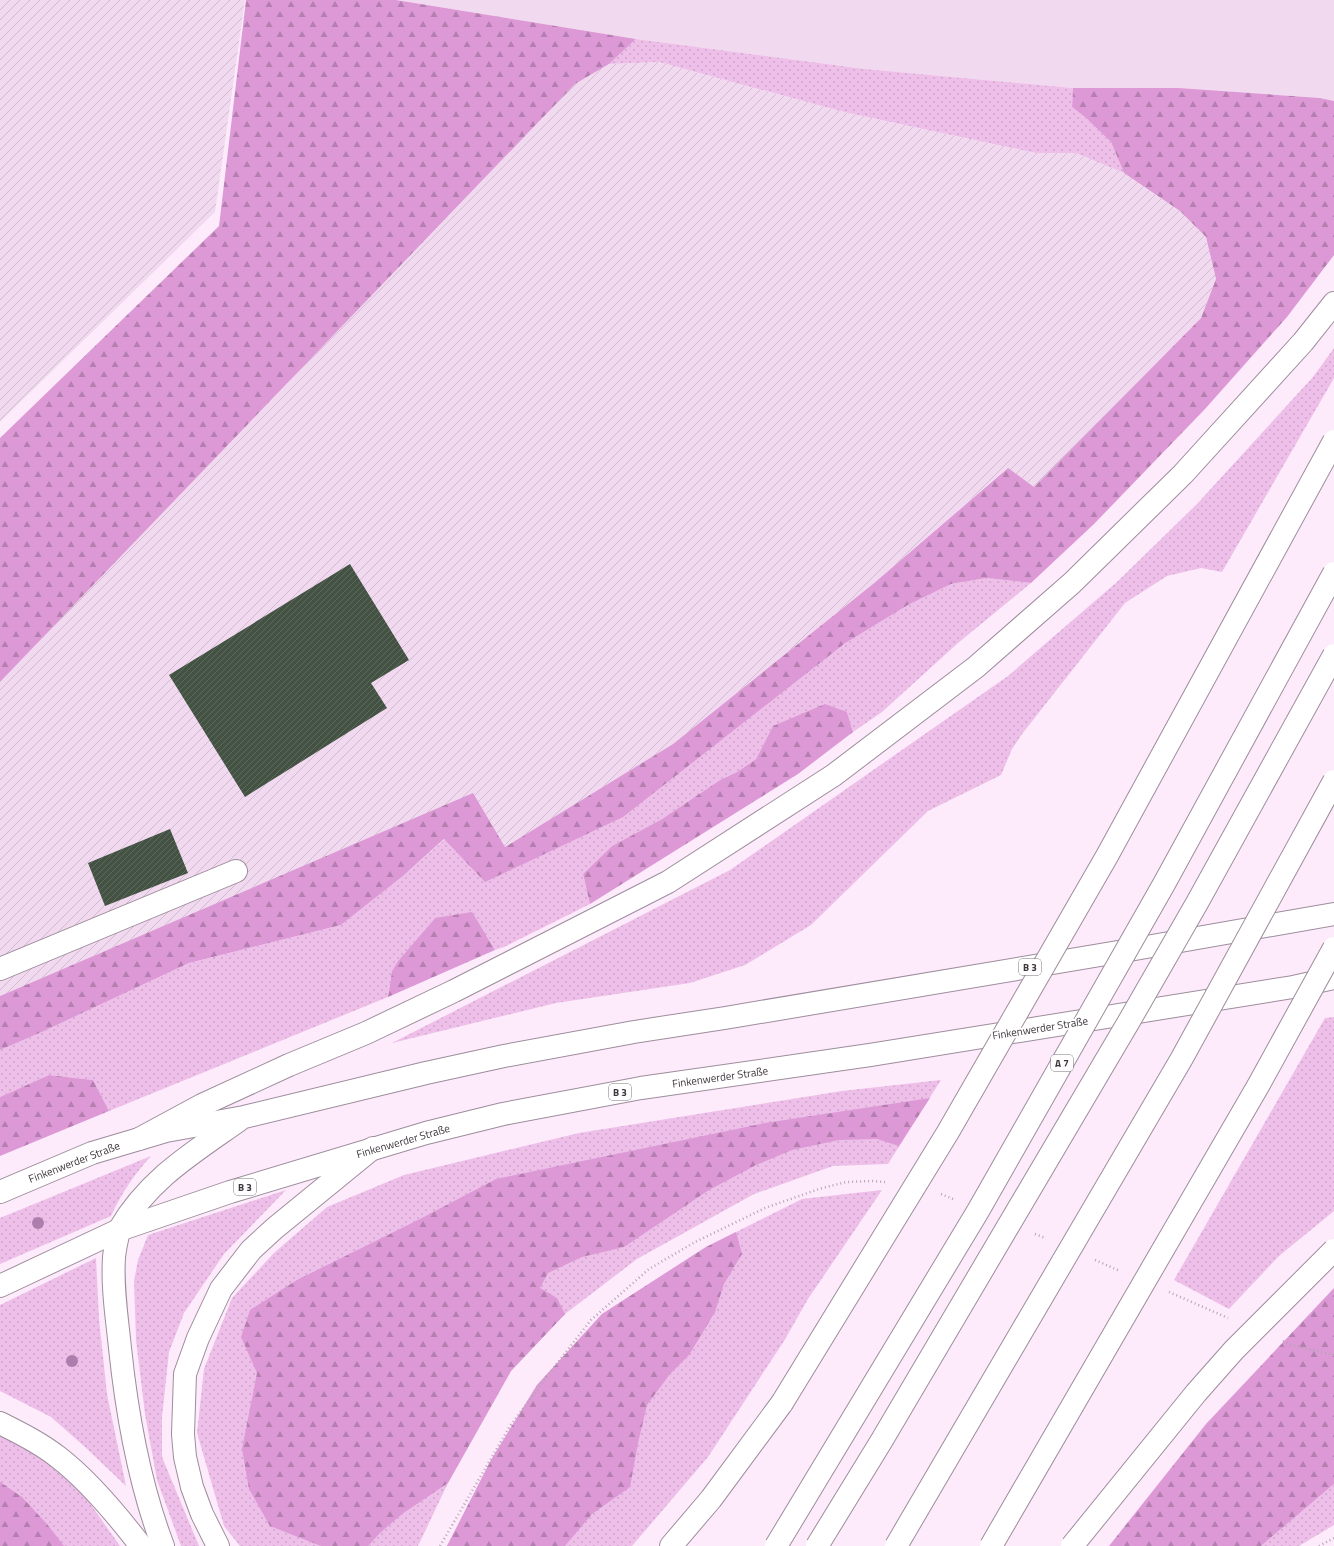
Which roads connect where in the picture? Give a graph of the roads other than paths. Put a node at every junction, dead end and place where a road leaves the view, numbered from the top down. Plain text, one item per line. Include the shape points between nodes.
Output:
1 (1334, 303) edge
2 (1334, 441) edge
3 (1334, 573) edge
4 (1334, 655) edge
5 (1334, 781) edge
6 (236, 871) dead end
7 (1334, 914) edge
8 (1334, 948) edge
9 (0, 969) edge
10 (1334, 978) edge
11 (244, 1117) junction
12 (138, 1139) junction
13 (373, 1148) junction
14 (0, 1192) edge
15 (118, 1230) junction
16 (1334, 1250) edge
17 (0, 1286) edge
18 (0, 1423) edge
19 (141, 1546) edge
20 (163, 1546) edge
21 (218, 1546) edge
22 (671, 1546) edge
23 (776, 1546) edge
24 (817, 1546) edge
25 (896, 1546) edge
26 (991, 1546) edge
27 (1072, 1546) edge

1 - 12 main road via 1304,342 1182,474 1072,583 976,667 834,775 668,882 454,991 209,1102
2 - 22 main road, bridge via 1107,856 948,1132 782,1403 711,1499
3 - 23 main road, A 7, bridge via 1164,884 978,1211
4 - 24 main road, bridge via 1128,1023
5 - 25 main road, bridge via 1182,1058
6 - 9 main road
7 - 11 main road, Finkenwerder Straße / B 3 via 504,1056
8 - 26 main road, bridge via 1258,1086
10 - 13 main road, Finkenwerder Straße / B 3 via 1292,987 870,1055 641,1088 503,1114
11 - 12 main road, Finkenwerder Straße / B 3 via 166,1131
11 - 15 main road, Finkenwerder Straße via 164,1175 142,1197
12 - 14 main road, Finkenwerder Straße / B 3 via 92,1153
13 - 15 main road, Finkenwerder Straße / B 3
13 - 21 main road via 251,1250 221,1289 198,1338 185,1374 185,1457 202,1514
15 - 17 main road, Finkenwerder Straße / B 3
15 - 20 main road via 114,1257 114,1295 124,1393 143,1483
16 - 27 main road, bridge via 1234,1350 1196,1392
18 - 19 main road via 58,1457 87,1484

